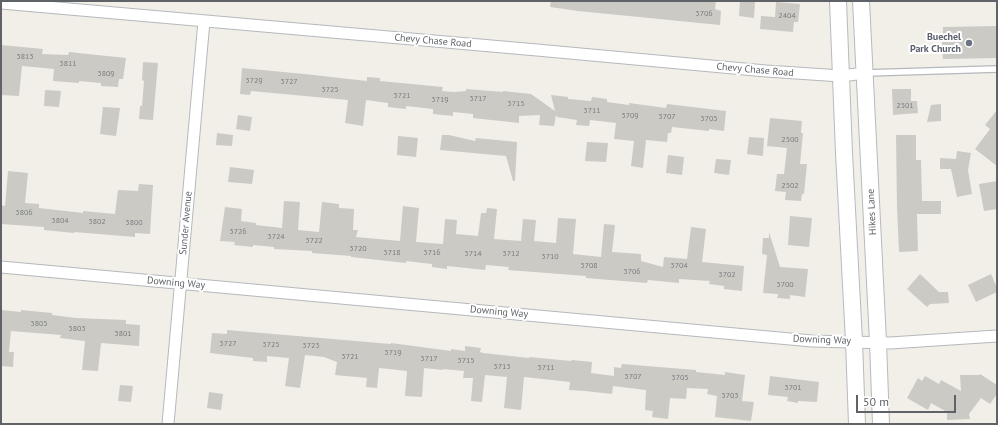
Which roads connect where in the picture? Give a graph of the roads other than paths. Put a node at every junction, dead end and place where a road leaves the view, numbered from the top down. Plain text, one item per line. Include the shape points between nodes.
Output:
1 (838, 1) edge
2 (861, 1) edge
3 (1, 3) edge
4 (204, 21) junction
5 (997, 69) edge
6 (865, 73) junction
7 (841, 76) junction
8 (1, 268) edge
9 (181, 284) junction
10 (997, 336) edge
11 (854, 341) junction
12 (878, 342) junction
13 (168, 424) edge
14 (857, 424) edge
15 (881, 424) edge

1 - 7 main road
2 - 6 main road, Hikes Lane
3 - 4 street, Chevy Chase Road
4 - 7 street, Chevy Chase Road
4 - 9 street, Sunder Avenue
5 - 6 lane
6 - 7 street, Chevy Chase Road
6 - 12 main road, Hikes Lane
7 - 11 main road
8 - 9 street, Downing Way
9 - 11 street, Downing Way via 812,341
9 - 13 street, Sunder Avenue
10 - 12 street, Downing Way
11 - 12 street, Downing Way
11 - 14 main road
12 - 15 main road, Hikes Lane

